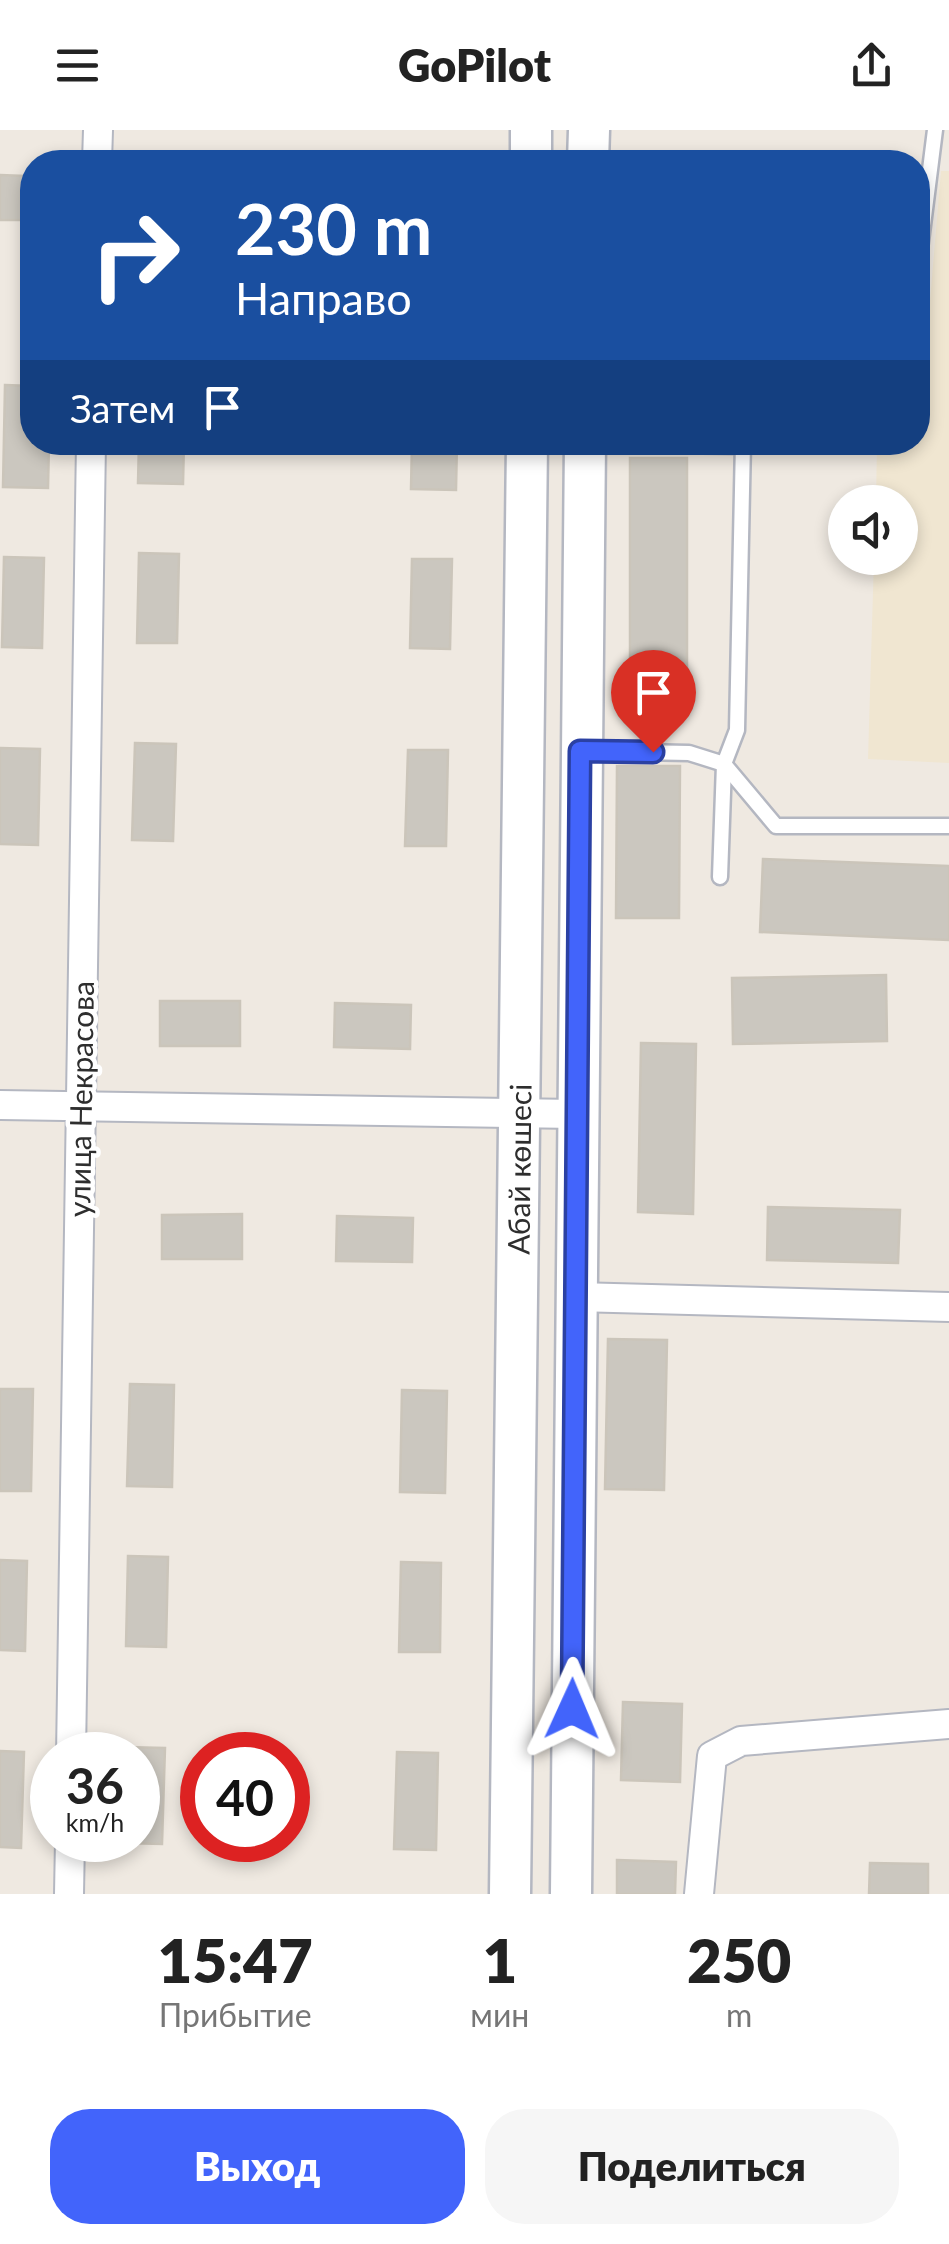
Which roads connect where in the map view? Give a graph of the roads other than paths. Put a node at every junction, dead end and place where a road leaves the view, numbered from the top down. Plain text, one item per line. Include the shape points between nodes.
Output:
1 (935, 130) edge
2 (930, 170) edge
3 (91, 455) edge
4 (527, 455) edge
5 (585, 455) edge
6 (742, 455) edge
7 (580, 751) junction
8 (724, 764) junction
9 (949, 826) edge
10 (720, 877) dead end
11 (0, 1105) edge
12 (80, 1106) junction
13 (518, 1114) junction
14 (577, 1114) junction
15 (576, 1298) junction
16 (949, 1307) edge
17 (949, 1724) edge
18 (71, 1732) edge
19 (70, 1862) edge
20 (69, 1894) edge
21 (510, 1894) edge
22 (572, 1894) edge
23 (699, 1894) edge

1 - 2 lane
3 - 12 street, улица Некрасова
4 - 13 street, Абай көшесі
5 - 7 street, Абай көшесі
6 - 8 lane via 737,730
7 - 8 lane via 689,752
7 - 14 street, Абай көшесі
8 - 9 lane via 776,826
8 - 10 lane
11 - 12 street
12 - 13 street
12 - 18 street, улица Некрасова
13 - 14 street
13 - 21 street, Абай көшесі
14 - 15 street, Абай көшесі
15 - 16 street
15 - 22 street, Абай көшесі
17 - 23 street via 725,1747 712,1756
19 - 20 street

